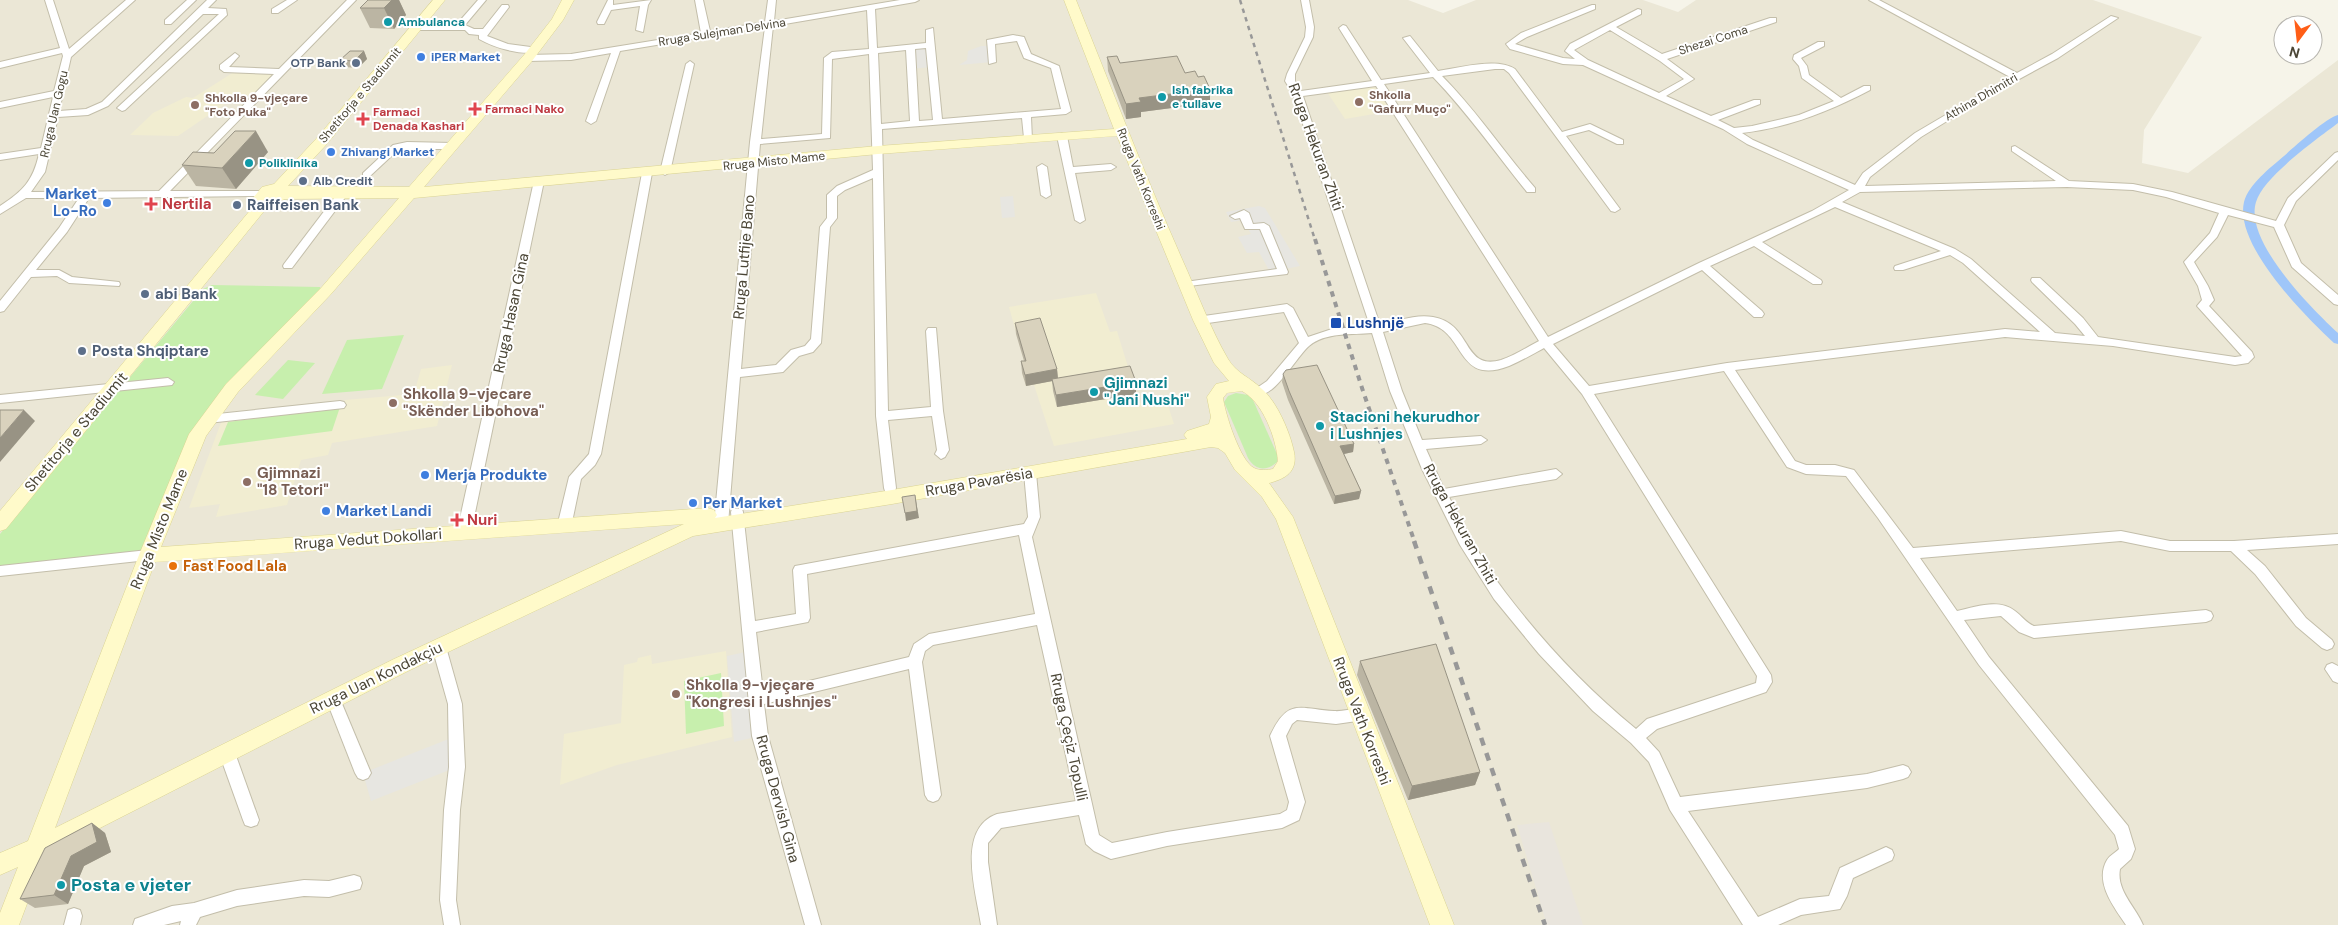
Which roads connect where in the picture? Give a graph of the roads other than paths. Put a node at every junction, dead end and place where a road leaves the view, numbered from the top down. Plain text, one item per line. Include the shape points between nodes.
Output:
1 (49, 0) edge
2 (131, 0) edge
3 (192, 0) edge
4 (212, 0) edge
5 (293, 0) edge
6 (352, 0) edge
7 (438, 0) edge
8 (482, 0) edge
9 (568, 0) edge
10 (699, 0) edge
11 (772, 0) edge
12 (915, 0) edge
13 (1070, 0) edge
14 (1305, 0) edge
15 (1873, 0) edge
16 (646, 1) edge
17 (609, 4) edge
18 (505, 7) dead end
19 (871, 7) junction
20 (1592, 7) dead end
21 (201, 10) junction
22 (275, 11) dead end
23 (1638, 12) dead end
24 (2114, 18) dead end
25 (1773, 20) dead end
26 (168, 22) dead end
27 (600, 22) dead end
28 (769, 24) junction
29 (417, 27) junction
30 (459, 28) junction
31 (1343, 28) dead end
32 (1613, 29) dead end
33 (640, 30) dead end
34 (930, 30) dead end
35 (485, 32) junction
36 (706, 34) junction
37 (1407, 38) dead end
38 (1822, 44) dead end
39 (930, 45) junction
40 (910, 46) junction
41 (617, 49) junction
42 (873, 50) junction
43 (160, 51) junction
44 (185, 51) junction
45 (66, 53) junction
46 (532, 54) junction
47 (235, 56) dead end
48 (1663, 59) junction
49 (992, 62) dead end
50 (1585, 62) junction
51 (690, 64) dead end
52 (0, 65) edge
53 (922, 68) junction
54 (283, 72) junction
55 (1437, 76) junction
56 (2017, 77) junction
57 (1379, 82) junction
58 (1867, 88) dead end
59 (58, 93) junction
60 (1298, 94) junction
61 (1660, 96) junction
62 (1840, 101) junction
63 (1757, 102) dead end
64 (0, 105) edge
65 (122, 108) dead end
66 (53, 114) junction
67 (1026, 115) junction
68 (1710, 120) junction
69 (591, 121) dead end
70 (938, 122) junction
71 (915, 124) junction
72 (877, 127) junction
73 (1734, 131) junction
74 (1123, 132) junction
75 (1560, 135) junction
76 (1062, 136) junction
77 (1029, 138) junction
78 (755, 142) junction
79 (1620, 142) dead end
80 (453, 146) junction
81 (2015, 149) dead end
82 (45, 150) junction
83 (878, 150) junction
84 (2338, 155) edge
85 (0, 157) edge
86 (753, 163) junction
87 (1042, 166) dead end
88 (1110, 167) dead end
89 (1070, 170) junction
90 (665, 172) junction
91 (878, 172) junction
92 (647, 173) junction
93 (366, 175) dead end
94 (539, 181) junction
95 (2067, 184) junction
96 (1531, 190) dead end
97 (283, 191) junction
98 (418, 192) junction
99 (1853, 193) junction
100 (162, 194) junction
101 (24, 195) junction
102 (86, 195) junction
103 (342, 195) junction
104 (1046, 195) dead end
105 (263, 197) junction
106 (1835, 203) junction
107 (1615, 208) dead end
108 (0, 211) edge
109 (2228, 212) junction
110 (1235, 216) dead end
111 (1080, 220) dead end
112 (2276, 224) junction
113 (1755, 242) junction
114 (1951, 251) junction
115 (1704, 265) junction
116 (288, 266) dead end
117 (1899, 268) dead end
118 (27, 274) junction
119 (2036, 280) dead end
120 (1816, 282) dead end
121 (115, 284) dead end
122 (1185, 285) junction
123 (2338, 301) edge
124 (0, 308) edge
125 (1758, 314) dead end
126 (1201, 320) junction
127 (1377, 329) junction
128 (932, 331) dead end
129 (2052, 337) junction
130 (2095, 341) junction
131 (1305, 343) junction
132 (1546, 343) junction
133 (1217, 356) junction
134 (1727, 367) junction
135 (734, 374) junction
136 (168, 382) dead end
137 (114, 387) junction
138 (1252, 389) junction
139 (1586, 391) junction
140 (1216, 393) junction
141 (0, 399) edge
142 (340, 405) dead end
143 (937, 410) junction
144 (1220, 415) junction
145 (882, 416) junction
146 (208, 419) junction
147 (1481, 440) dead end
148 (1418, 445) junction
149 (1233, 450) junction
150 (941, 454) dead end
151 (1284, 470) junction
152 (1248, 473) junction
153 (1030, 474) junction
154 (1556, 474) dead end
155 (890, 488) junction
156 (1441, 494) junction
157 (729, 518) junction
158 (1284, 518) junction
159 (0, 524) edge
160 (679, 525) junction
161 (564, 527) junction
162 (1029, 528) junction
163 (464, 532) junction
164 (2338, 539) edge
165 (2234, 546) junction
166 (1909, 554) junction
167 (148, 555) junction
168 (0, 571) edge
169 (1953, 616) junction
170 (2206, 616) dead end
171 (1043, 618) junction
172 (748, 628) junction
173 (2326, 644) dead end
174 (439, 647) junction
175 (914, 662) junction
176 (333, 699) junction
177 (756, 700) junction
178 (1360, 716) junction
179 (1636, 738) junction
180 (227, 753) junction
181 (1903, 772) dead end
182 (362, 773) dead end
183 (933, 795) dead end
184 (1676, 804) junction
185 (1085, 807) junction
186 (251, 820) dead end
187 (37, 848) junction
188 (1886, 855) dead end
189 (0, 864) edge
190 (354, 882) dead end
191 (191, 918) edge
192 (7, 925) edge
193 (141, 925) edge
194 (452, 925) edge
195 (813, 925) edge
196 (989, 925) edge
197 (1442, 925) edge
198 (1753, 925) edge
199 (1759, 925) edge
200 (2135, 925) edge

1 - 45 street, Rruga Uan Gogu
2 - 45 street
3 - 26 street
4 - 21 street
5 - 22 street
6 - 54 street
7 - 29 main road, Shetitorja e Stadiumit
8 - 30 street
9 - 46 main road, Rruga Misto Mame
10 - 36 street
11 - 28 street, Rruga Lutfije Bano
12 - 19 street, Rruga Sulejman Delvina
13 - 74 main road, Rruga Vath Korreshi
14 - 60 street, Rruga Hekuran Zhiti via 1309,37 1290,81
15 - 56 street
16 - 17 street
16 - 33 street
17 - 27 street
18 - 35 street
19 - 28 street, Rruga Sulejman Delvina
19 - 42 street
20 - 50 street via 1510,44 1563,61
21 - 43 street
21 - 44 street via 223,11 223,15
23 - 50 street via 1569,48
24 - 56 street, Athina Dhimitri
25 - 48 street, Shezai Coma via 1669,54
28 - 36 street, Rruga Sulejman Delvina
28 - 78 street, Rruga Lutfije Bano
29 - 30 street
29 - 97 main road, Shetitorja e Stadiumit
30 - 35 street
31 - 57 street
32 - 48 street
34 - 39 street
35 - 46 street, Rruga Sulejman Delvina via 482,37 492,42
36 - 41 street, Rruga Sulejman Delvina
37 - 55 street
38 - 62 street via 1797,56 1797,59 1803,66 1804,76
39 - 40 street
39 - 53 street
40 - 42 street
40 - 53 street
41 - 46 street, Rruga Sulejman Delvina via 561,58
41 - 69 street
42 - 72 street
42 - 78 street via 836,53 828,58 827,136
43 - 44 street
43 - 66 street via 98,109
44 - 65 street
45 - 52 street
45 - 59 street, Rruga Uan Gogu
46 - 80 main road, Rruga Misto Mame
47 - 54 street via 224,69
48 - 61 street, Shezai Coma via 1690,79
49 - 67 street via 990,42 1013,38 1021,39 1027,56 1055,66 1066,111
50 - 61 street
51 - 90 street
53 - 70 street
53 - 71 street
54 - 100 street
55 - 57 street
55 - 75 street via 1506,67
55 - 96 street via 1460,99
56 - 99 street, Athina Dhimitri via 1918,135 1866,175
57 - 60 street
57 - 132 street
58 - 62 street
59 - 64 street
59 - 66 street, Rruga Uan Gogu
60 - 127 street, Rruga Hekuran Zhiti
61 - 68 street
62 - 73 street via 1783,123
63 - 68 street
66 - 82 street, Rruga Uan Gogu
67 - 70 street
67 - 77 street
68 - 73 street
70 - 71 street
71 - 72 street
72 - 83 street
73 - 99 street via 1750,142 1848,187
74 - 76 main road, Rruga Misto Mame
74 - 122 main road, Rruga Vath Korreshi
75 - 79 street via 1590,127
75 - 107 street
76 - 77 main road, Rruga Misto Mame
76 - 89 street
77 - 83 main road, Rruga Misto Mame
78 - 86 street, Rruga Lutfije Bano
80 - 93 street via 396,147
80 - 98 main road, Rruga Misto Mame
81 - 95 street
82 - 85 street
82 - 101 street, Rruga Uan Gogu via 40,172
83 - 86 main road, Rruga Misto Mame
83 - 91 street
84 - 112 street via 2292,200
86 - 90 main road, Rruga Misto Mame
86 - 135 street, Rruga Lutfije Bano
87 - 104 street
88 - 89 street
89 - 111 street
90 - 92 main road, Rruga Misto Mame
91 - 135 street via 832,195 832,218 825,227 817,340 814,345 795,353 779,369
91 - 145 street
92 - 94 main road, Rruga Misto Mame
92 - 161 street via 595,454 575,477
94 - 98 main road, Rruga Misto Mame
94 - 163 street, Rruga Hasan Gina
95 - 99 street
95 - 109 street via 2142,189
97 - 98 main road, Rruga Misto Mame
97 - 103 main road, Rruga Misto Mame
97 - 105 main road via 277,199
98 - 103 main road, Rruga Misto Mame
98 - 146 main road, Rruga Misto Mame via 232,388
99 - 106 street
100 - 102 street
100 - 105 street
101 - 102 street
101 - 108 street
102 - 118 street via 63,230
103 - 116 street
105 - 137 main road, Shetitorja e Stadiumit
106 - 113 street
106 - 114 street
109 - 112 street
109 - 130 street via 2189,262 2208,300 2203,306 2248,357 2235,361
110 - 122 street via 1244,213 1249,226 1264,226 1283,272
112 - 123 street via 2296,265
113 - 115 street
113 - 120 street
114 - 117 street
114 - 129 street
115 - 125 street
115 - 132 street
118 - 121 street via 59,273 69,280
118 - 124 street
119 - 130 street
122 - 126 main road, Rruga Vath Korreshi
126 - 131 street via 1287,308
126 - 133 main road, Rruga Vath Korreshi
127 - 131 street via 1326,334
127 - 132 street via 1409,321 1440,323 1454,330 1470,360 1489,368
127 - 148 street, Rruga Hekuran Zhiti via 1396,391
128 - 143 street
129 - 130 street
129 - 134 street via 2005,333
131 - 138 street via 1271,384
132 - 139 street
133 - 138 main road, Rruga Vath Korreshi via 1229,372
133 - 140 main road, Rruga Vath Korreshi via 1221,378
134 - 139 street
134 - 166 street via 1791,464 1808,472 1836,470 1850,473
135 - 157 street, Rruga Lutfije Bano
136 - 137 street
137 - 141 street
137 - 159 main road, Shetitorja e Stadiumit
138 - 140 main road via 1229,386
138 - 151 main road, Rruga Vath Korreshi via 1271,417 1286,453
139 - 179 street via 1764,675 1765,682 1761,688 1652,724
140 - 144 main road, Rruga Vath Korreshi via 1215,402
142 - 146 street
143 - 145 street
143 - 150 street
144 - 149 main road, Rruga Vath Korreshi
144 - 155 main road, Rruga Pavarësia via 1217,428 1202,434
145 - 155 street
146 - 167 main road, Rruga Misto Mame via 198,434
147 - 148 street
148 - 156 street, Rruga Hekuran Zhiti
149 - 152 main road, Rruga Vath Korreshi via 1241,467
149 - 153 main road, Rruga Pavarësia via 1222,442 1211,441
151 - 152 main road via 1265,477
151 - 158 main road, Rruga Vath Korreshi via 1280,494
152 - 158 main road, Rruga Vath Korreshi via 1268,492
153 - 157 main road, Rruga Pavarësia
153 - 162 street, Rruga Çeçiz Topulli via 1034,517
154 - 156 street
155 - 157 main road, Rruga Pavarësia
156 - 179 street, Rruga Hekuran Zhiti via 1465,541 1499,595 1544,650 1598,707
157 - 160 main road, Rruga Uan Kondakçiu via 697,527
157 - 172 street, Rruga Dervish Gina
158 - 178 main road, Rruga Vath Korreshi
160 - 161 main road, Rruga Vedut Dokollari
160 - 174 main road, Rruga Uan Kondakçiu
161 - 163 main road, Rruga Vedut Dokollari
162 - 171 street, Rruga Çeçiz Topulli via 1024,537
162 - 172 street via 800,570 803,618
163 - 167 main road, Rruga Vedut Dokollari
164 - 165 street
165 - 166 street via 2170,546 2121,536
165 - 173 street via 2260,570 2301,622
166 - 169 street
167 - 168 street, Rruga Vedut Dokollari
167 - 187 main road, Rruga Misto Mame
169 - 170 street via 2000,610 2022,629 2034,632
169 - 200 street via 2122,831 2128,846 2126,854 2111,871 2113,886
171 - 175 street via 929,640 919,648
171 - 185 street, Rruga Çeçiz Topulli
172 - 177 street, Rruga Dervish Gina
174 - 176 main road, Rruga Uan Kondakçiu
174 - 194 street via 455,704 457,767 448,900
175 - 177 street
175 - 183 street
176 - 180 main road, Rruga Uan Kondakçiu
176 - 182 street
177 - 195 street, Rruga Dervish Gina via 766,764
178 - 185 street via 1329,718 1302,712 1289,716 1278,736 1297,802 1293,815 1282,821 1111,851 1092,839
178 - 197 main road, Rruga Vath Korreshi
179 - 184 street, Rruga Hekuran Zhiti via 1654,757
180 - 186 street
180 - 187 main road, Rruga Uan Kondakçiu
181 - 184 street via 1858,782
184 - 198 street, Rruga Hekuran Zhiti
185 - 196 street, Rruga Çeçiz Topulli via 997,821 986,832 980,842 980,862
187 - 189 main road, Rruga Uan Kondakçiu
187 - 192 main road, Rruga Misto Mame
188 - 199 street via 1846,873 1834,903 1800,907
190 - 191 street via 329,889 304,888 237,898
191 - 193 street via 172,914

